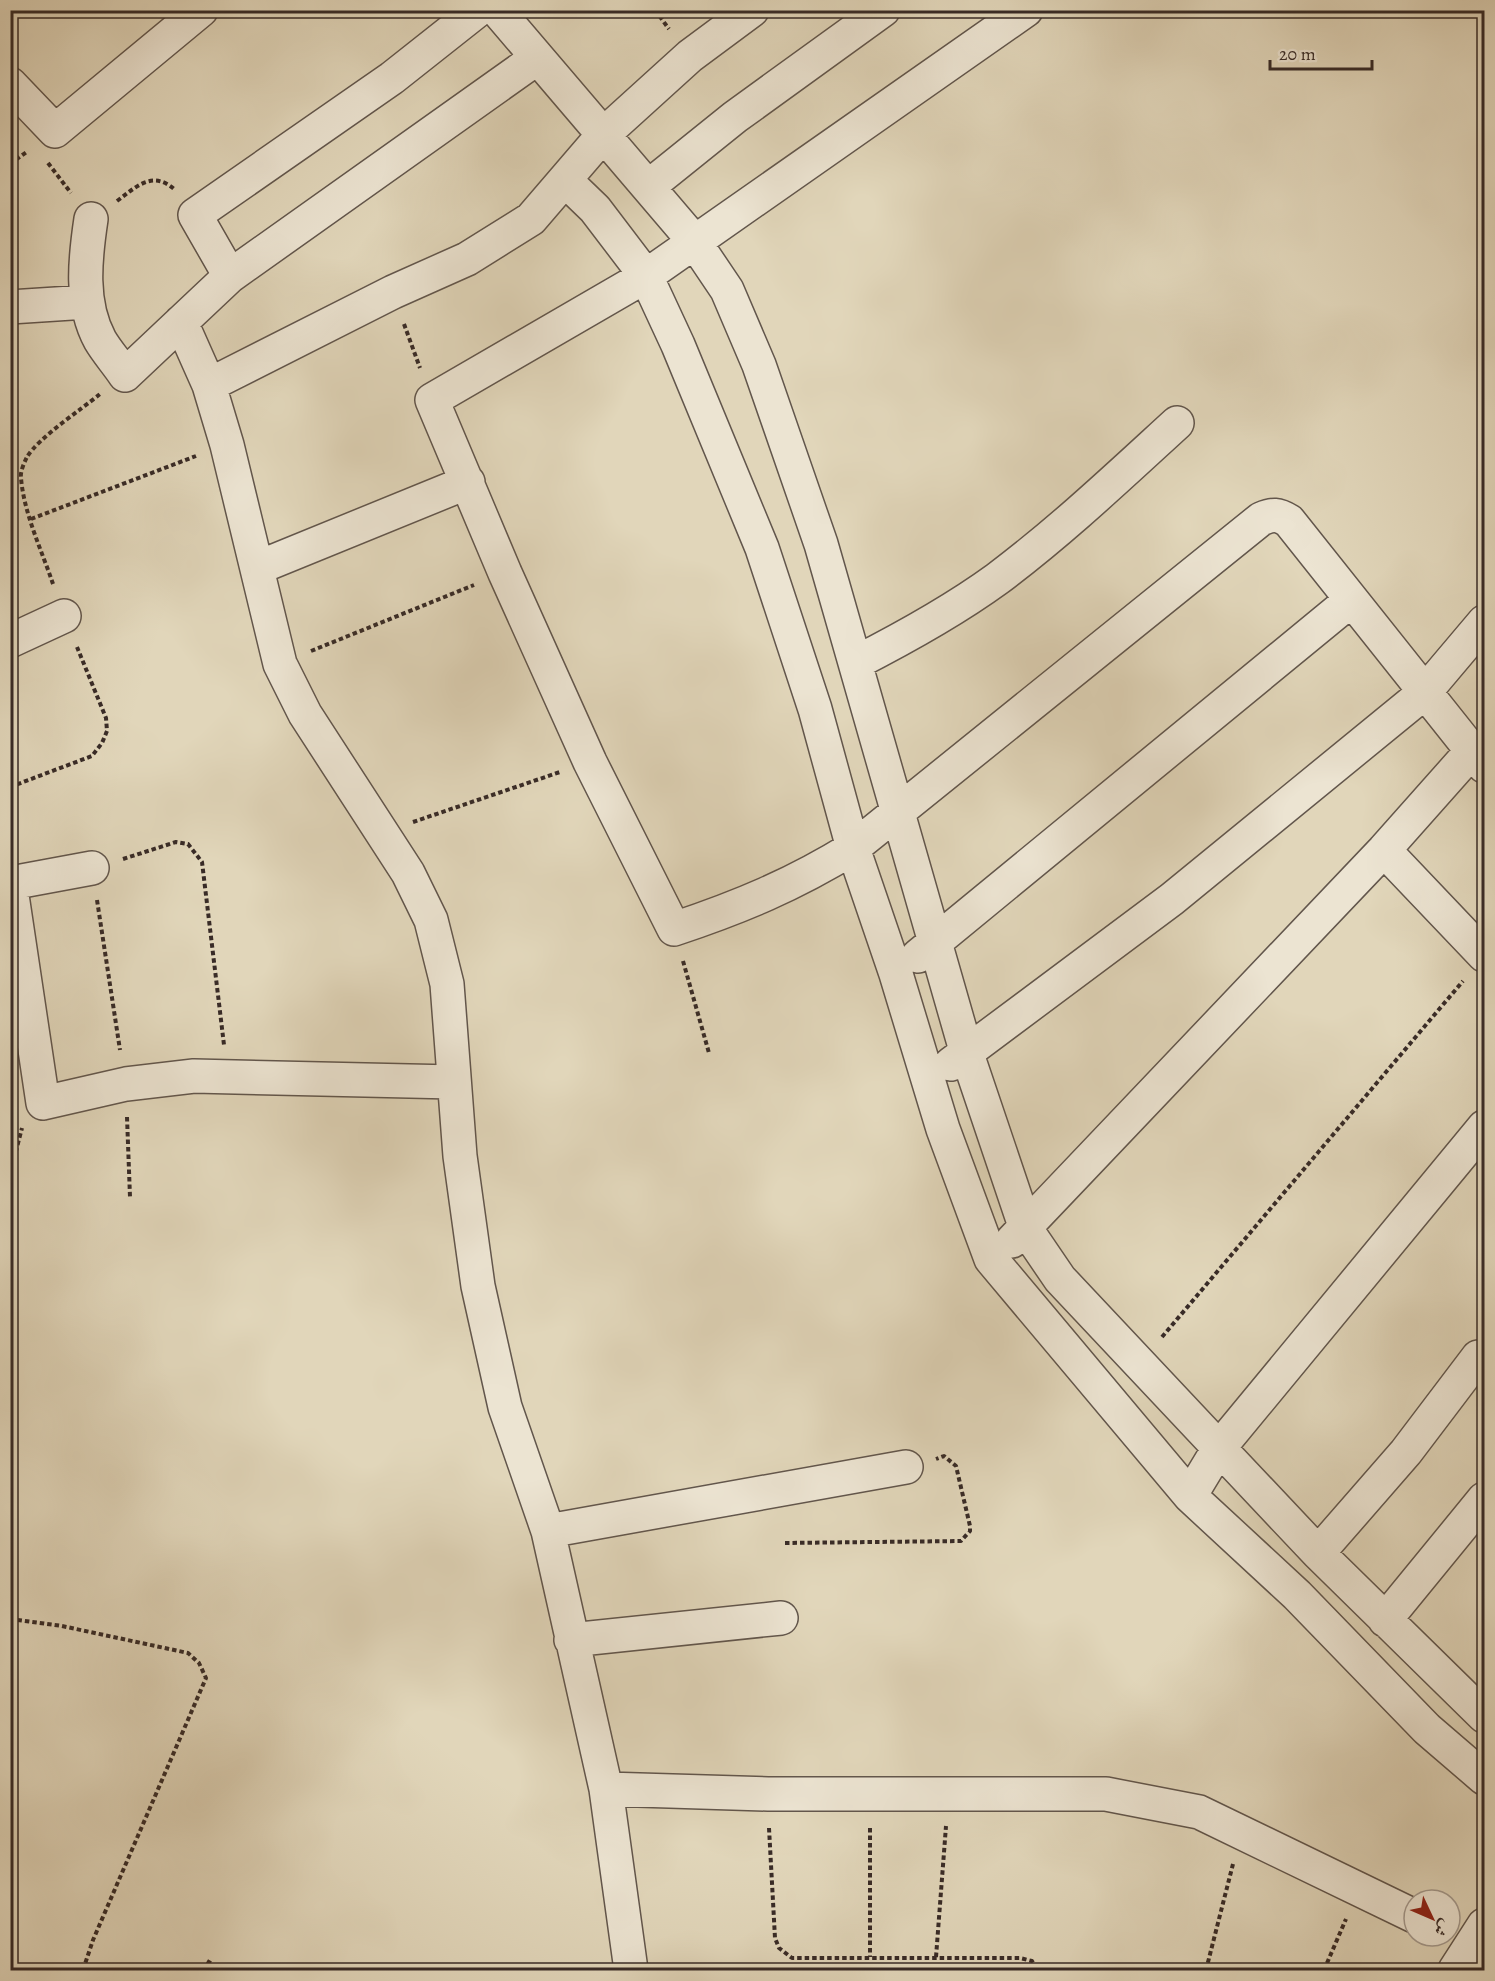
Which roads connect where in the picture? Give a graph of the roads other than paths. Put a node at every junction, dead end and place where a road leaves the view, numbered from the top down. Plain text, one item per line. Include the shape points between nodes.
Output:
1 (201, 10) edge
2 (478, 10) edge
3 (752, 10) edge
4 (883, 10) edge
5 (1026, 10) edge
6 (512, 15) edge
7 (537, 58) junction
8 (10, 84) edge
9 (604, 134) junction
10 (566, 181) junction
11 (648, 187) junction
12 (92, 219) road end
13 (694, 241) junction
14 (230, 276) junction
15 (646, 276) junction
16 (87, 302) junction
17 (10, 307) edge
18 (181, 322) junction
19 (209, 386) junction
20 (1177, 423) dead end
21 (468, 482) junction
22 (257, 568) junction
23 (1350, 601) junction
24 (64, 616) road end
25 (1485, 622) edge
26 (10, 642) edge
27 (855, 663) junction
28 (1424, 693) junction
29 (1478, 759) edge
30 (897, 815) junction
31 (853, 848) junction
32 (1384, 850) junction
33 (92, 868) road end
34 (11, 883) edge
35 (935, 943) junction
36 (1484, 955) edge
37 (896, 974) junction
38 (967, 1054) junction
39 (928, 1078) junction
40 (454, 1082) junction
41 (1485, 1127) edge
42 (1026, 1229) junction
43 (991, 1259) junction
44 (1478, 1357) dead end
45 (1219, 1448) junction
46 (906, 1467) road end
47 (1190, 1496) junction
48 (1485, 1499) edge
49 (548, 1531) junction
50 (1318, 1553) junction
51 (781, 1618) dead end
52 (1385, 1620) junction
53 (571, 1640) junction
54 (1485, 1716) edge
55 (1485, 1778) edge
56 (606, 1789) junction
57 (1402, 1911) edge
58 (1469, 1933) edge
59 (631, 1971) edge
60 (1455, 1971) edge

1 - 8 street via 55,131
2 - 14 street via 392,78 195,215
3 - 9 street via 690,56
4 - 11 street via 735,117
5 - 13 street
6 - 7 street
7 - 9 street
7 - 14 street
9 - 10 street
9 - 11 street
10 - 15 street via 595,209
10 - 19 street via 531,219 467,259 393,292
11 - 13 street
12 - 16 street via 86,250
13 - 15 street
13 - 27 street via 727,290 759,365 821,544
14 - 18 street
15 - 21 street via 432,399
15 - 31 street via 762,548 815,709
16 - 17 street
16 - 18 street via 100,340 125,375
18 - 19 street
19 - 22 street
20 - 27 street via 1072,519 995,580 906,637
21 - 22 street
21 - 31 street via 590,762 674,929 793,883
22 - 40 street via 280,664 305,714 408,873 431,920 447,984
23 - 28 street
23 - 30 street via 1288,521 1279,515 1261,519
23 - 35 street
24 - 26 street
25 - 28 street
27 - 30 street
28 - 29 street
28 - 38 street via 1172,898
29 - 32 street
30 - 31 street
30 - 35 street
31 - 37 street
32 - 36 street
32 - 42 street
33 - 34 street
34 - 40 street via 43,1102 126,1084 194,1076
35 - 37 street
35 - 38 street
37 - 39 street
38 - 39 street
38 - 42 street
39 - 43 street
40 - 49 street via 478,1286 505,1407
41 - 45 street
42 - 43 street
42 - 45 street via 1060,1279
43 - 47 street
44 - 50 street via 1406,1452
45 - 47 street
45 - 50 street
46 - 49 street
47 - 55 street via 1297,1595 1427,1729
48 - 52 street
49 - 53 street
50 - 52 street
51 - 53 street
52 - 54 street
53 - 56 street
56 - 57 street via 768,1794 1106,1794 1199,1812
56 - 59 street
58 - 60 street

